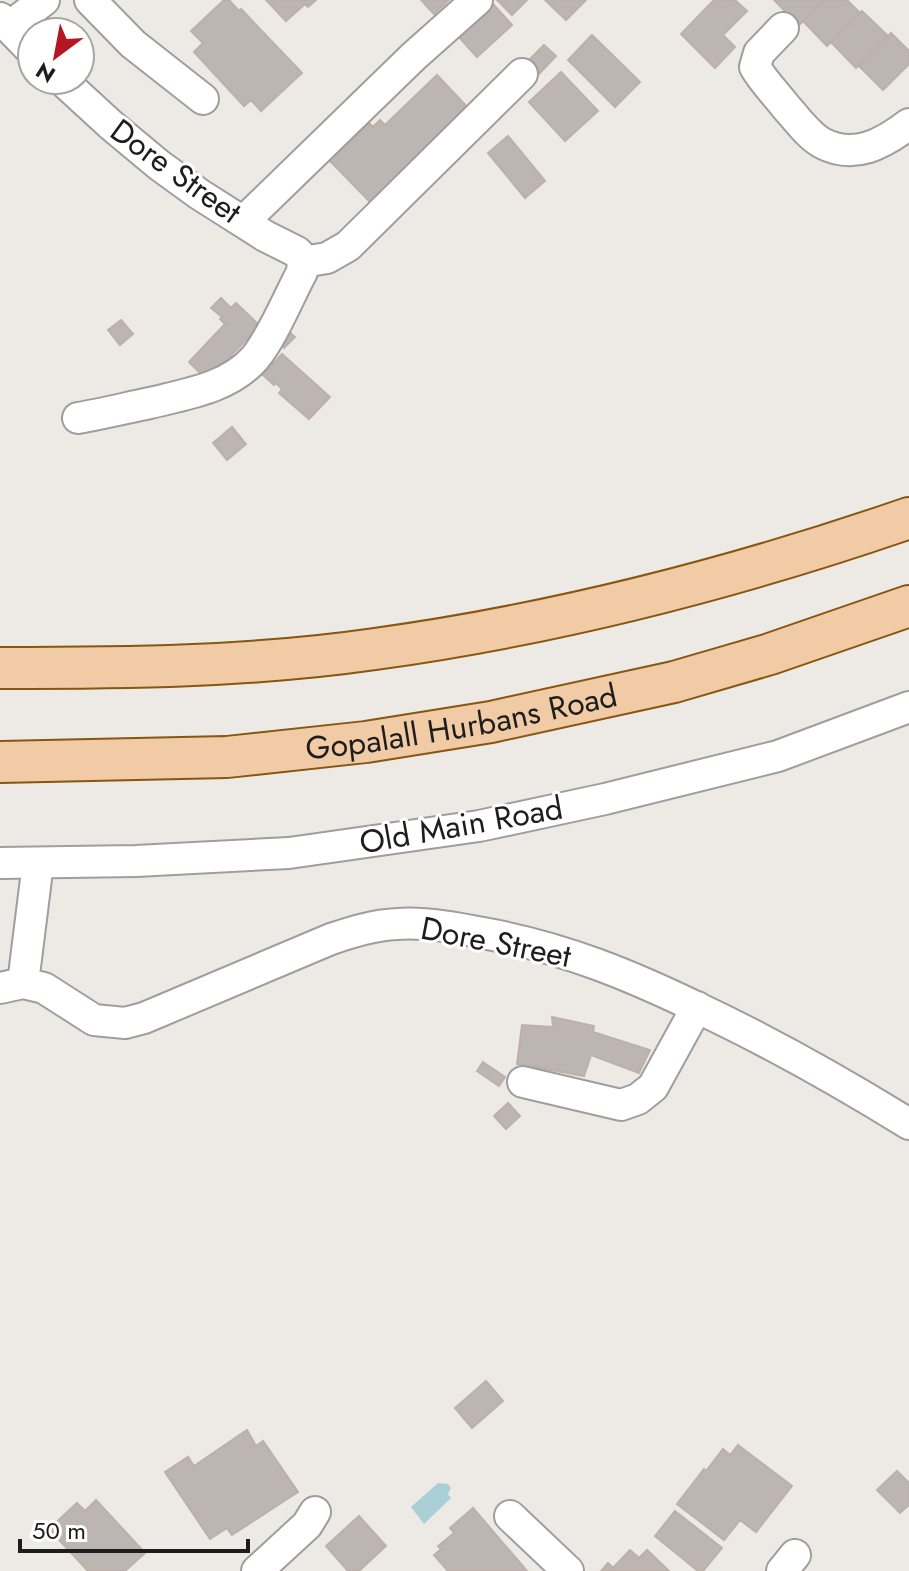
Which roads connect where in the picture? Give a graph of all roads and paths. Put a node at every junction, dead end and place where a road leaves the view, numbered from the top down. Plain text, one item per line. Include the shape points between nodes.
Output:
1 (44, 0) edge
2 (90, 0) edge
3 (477, 0) edge
4 (4, 22) edge
5 (783, 28) dead end
6 (522, 74) dead end
7 (79, 96) edge
8 (203, 99) dead end
9 (909, 124) edge
10 (243, 222) junction
11 (300, 257) junction
12 (78, 418) dead end
13 (909, 518) edge
14 (909, 606) edge
15 (0, 668) edge
16 (909, 707) edge
17 (0, 762) edge
18 (0, 863) edge
19 (38, 863) junction
20 (12, 985) edge
21 (697, 1007) junction
22 (523, 1082) dead end
23 (909, 1124) edge
24 (315, 1512) dead end
25 (510, 1516) dead end
26 (257, 1571) edge
27 (568, 1571) edge

1 - 4 street
2 - 8 street via 133,44
3 - 10 street
5 - 9 street via 759,53 755,67 822,142 861,150 875,147
6 - 11 street via 348,246 327,258
7 - 10 street, Dore Street via 159,165
10 - 11 street, Dore Street
11 - 12 street via 302,272 265,343 229,379
13 - 15 main road via 631,601 456,637 220,664
14 - 17 main road, Gopalall Hurbans Road via 674,682 491,722 227,757
16 - 19 street, Old Main Road via 778,756 479,826 289,853
18 - 19 street, Old Main Road
19 - 20 street
20 - 21 street, Dore Street via 44,988 94,1020 125,1023 331,939 396,924 449,926 523,941 593,961
21 - 22 street via 653,1087 638,1099 621,1105
21 - 23 street, Dore Street via 762,1038
24 - 26 street
25 - 27 street

